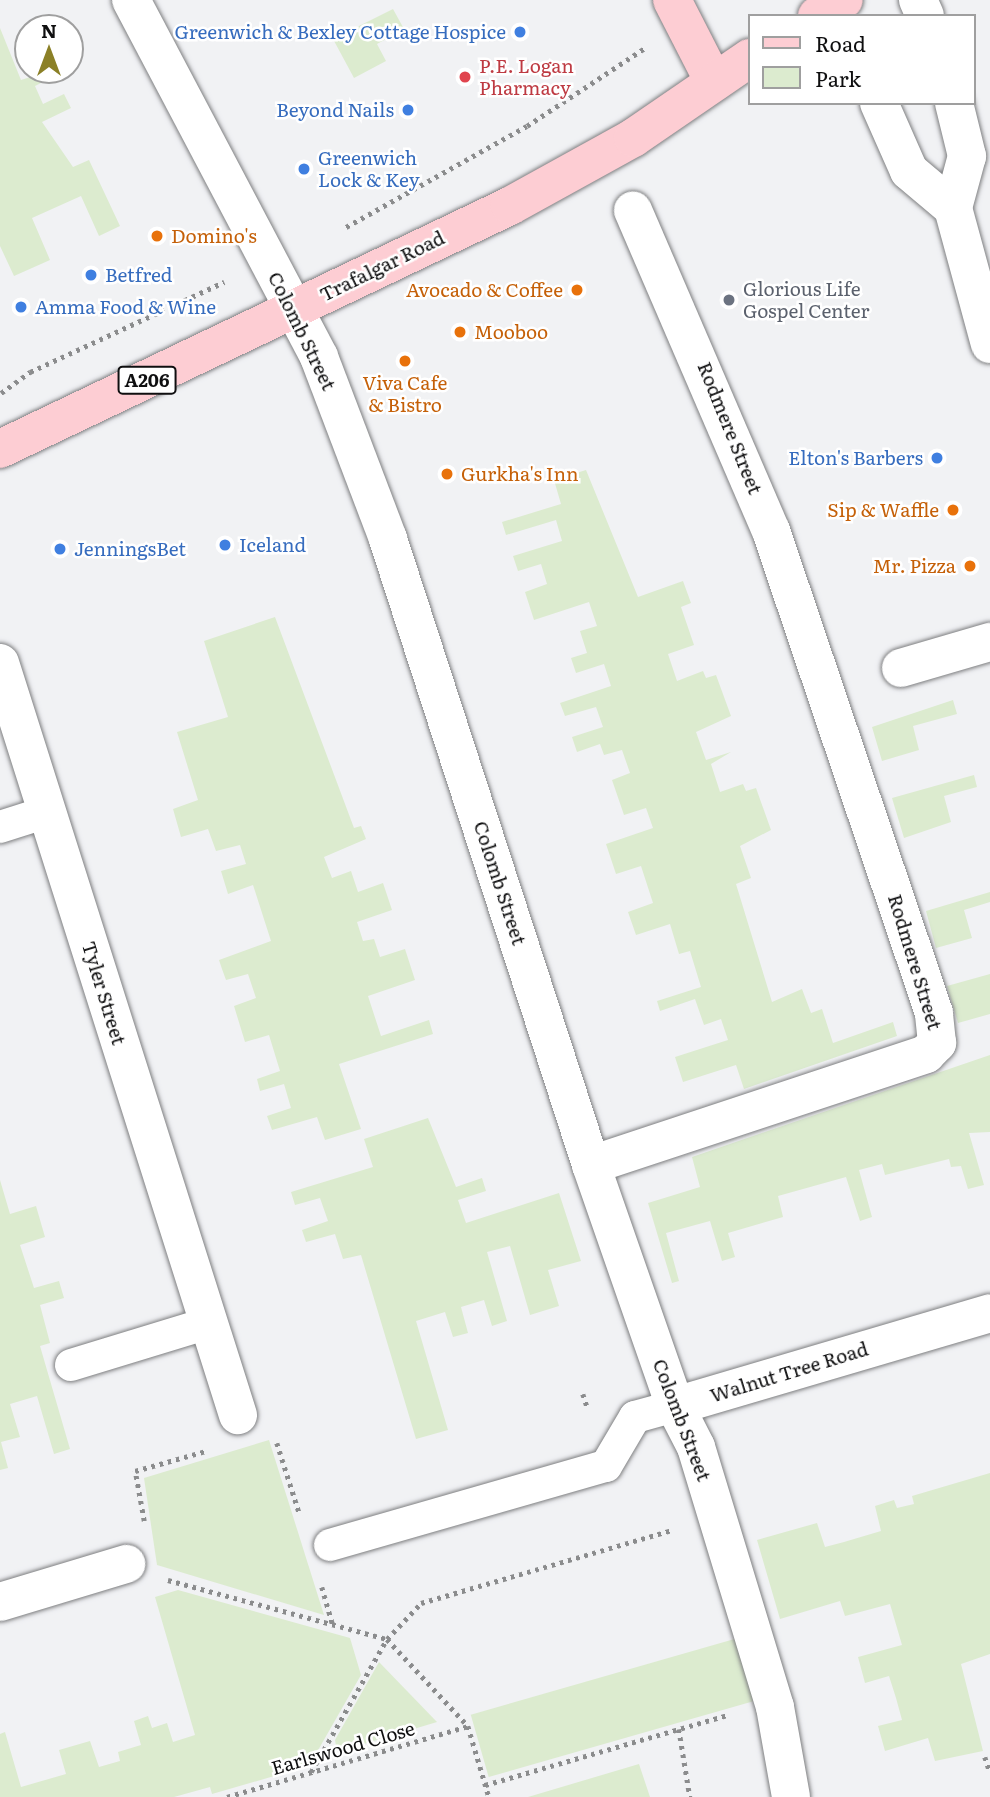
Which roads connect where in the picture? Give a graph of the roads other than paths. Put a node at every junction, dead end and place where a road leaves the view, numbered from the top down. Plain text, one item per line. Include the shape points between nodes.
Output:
1 (131, 0) edge
2 (672, 0) edge
3 (793, 0) edge
4 (825, 11) edge
5 (748, 59) edge
6 (715, 82) junction
7 (880, 105) edge
8 (954, 105) edge
9 (953, 208) junction
10 (633, 210) dead end
11 (294, 309) junction
12 (990, 344) edge
13 (0, 449) edge
14 (990, 642) edge
15 (0, 663) edge
16 (901, 667) dead end
17 (47, 812) junction
18 (0, 827) edge
19 (591, 1165) junction
20 (990, 1312) edge
21 (208, 1323) junction
22 (71, 1364) dead end
23 (675, 1406) junction
24 (237, 1415) dead end
25 (330, 1545) dead end
26 (140, 1570) road end
27 (0, 1602) edge
28 (791, 1797) edge

1 - 11 street, Colomb Street
2 - 6 main road
3 - 4 main road
5 - 6 main road, Trafalgar Road / A206
6 - 11 main road, Trafalgar Road / A206 via 603,156
7 - 9 street via 909,171
8 - 9 street via 967,156
9 - 12 street
10 - 19 street, Rodmere Street via 839,687 934,1013 937,1043 926,1054
11 - 13 main road, Trafalgar Road / A206
11 - 19 street, Colomb Street via 319,358 388,539
14 - 16 street
15 - 17 street, Tyler Street
17 - 18 lane
17 - 21 street, Tyler Street
19 - 23 street, Colomb Street
20 - 23 street, Walnut Tree Road
21 - 22 lane
21 - 24 street, Tyler Street
23 - 25 lane, Walnut Tree Road via 635,1417 606,1466
23 - 28 street, Colomb Street via 696,1447 775,1707
26 - 27 street

